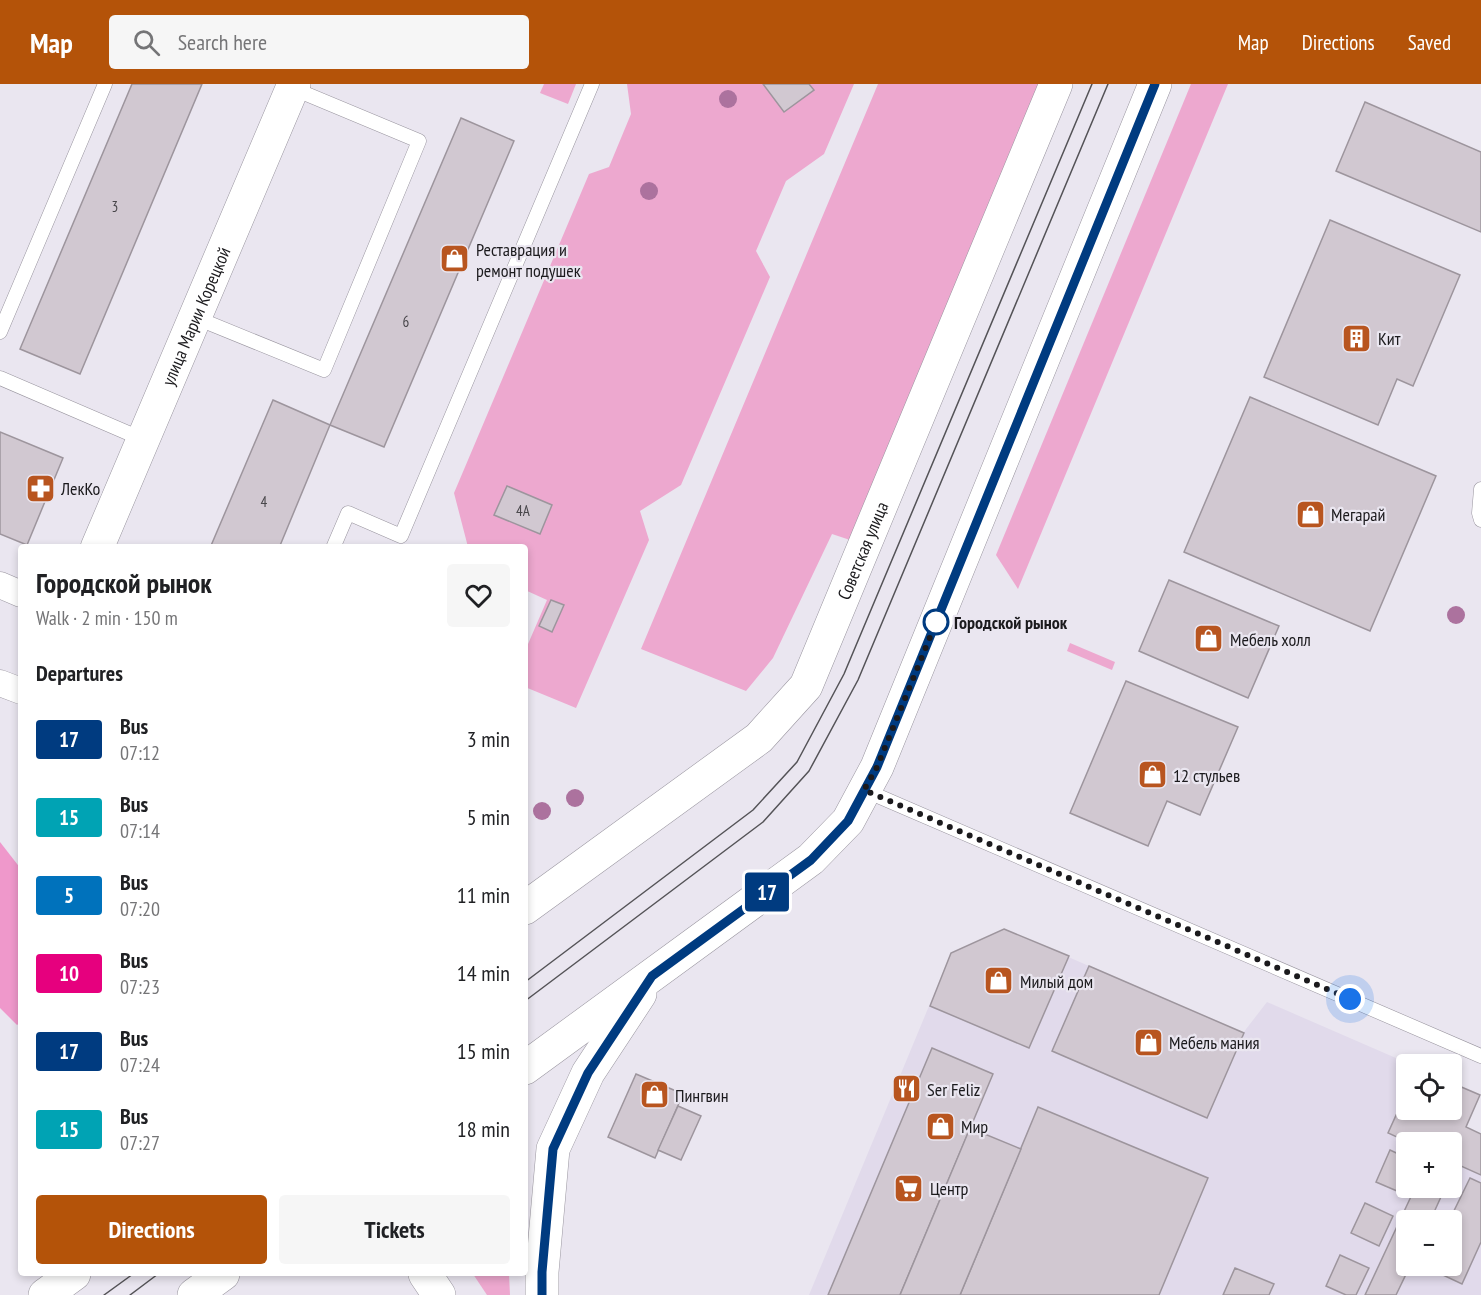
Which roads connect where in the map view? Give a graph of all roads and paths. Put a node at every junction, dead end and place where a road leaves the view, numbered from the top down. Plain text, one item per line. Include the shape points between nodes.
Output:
1 (105, 84) edge
2 (592, 84) edge
3 (1056, 84) edge
4 (1155, 84) edge
5 (293, 86) edge
6 (194, 317) junction
7 (0, 332) edge
8 (0, 378) edge
9 (142, 439) junction
10 (1481, 489) edge
11 (1481, 520) edge
12 (99, 544) edge
13 (335, 544) edge
14 (0, 585) edge
15 (18, 593) edge
16 (0, 683) edge
17 (18, 690) edge
18 (864, 790) junction
19 (528, 906) edge
20 (652, 976) junction
21 (1481, 1056) edge
22 (528, 1066) edge
23 (71, 1276) edge
24 (220, 1276) edge
25 (426, 1276) edge
26 (45, 1295) edge
27 (194, 1295) edge
28 (439, 1295) edge
29 (542, 1295) edge

1 - 7 lane
2 - 13 lane via 401,536 348,513
3 - 19 main road, Советская улица via 806,686 759,738
4 - 18 main road via 877,767
5 - 6 main road, улица Марии Корецкой
5 - 6 lane via 419,141 324,370
6 - 9 main road, улица Марии Корецкой
8 - 9 lane
9 - 12 main road, улица Марии Корецкой
10 - 11 lane
14 - 15 street
16 - 17 street
18 - 20 main road via 848,821 811,860
18 - 21 lane
20 - 22 main road
20 - 29 main road via 588,1073 553,1149
23 - 26 main road
24 - 27 main road
25 - 28 main road

